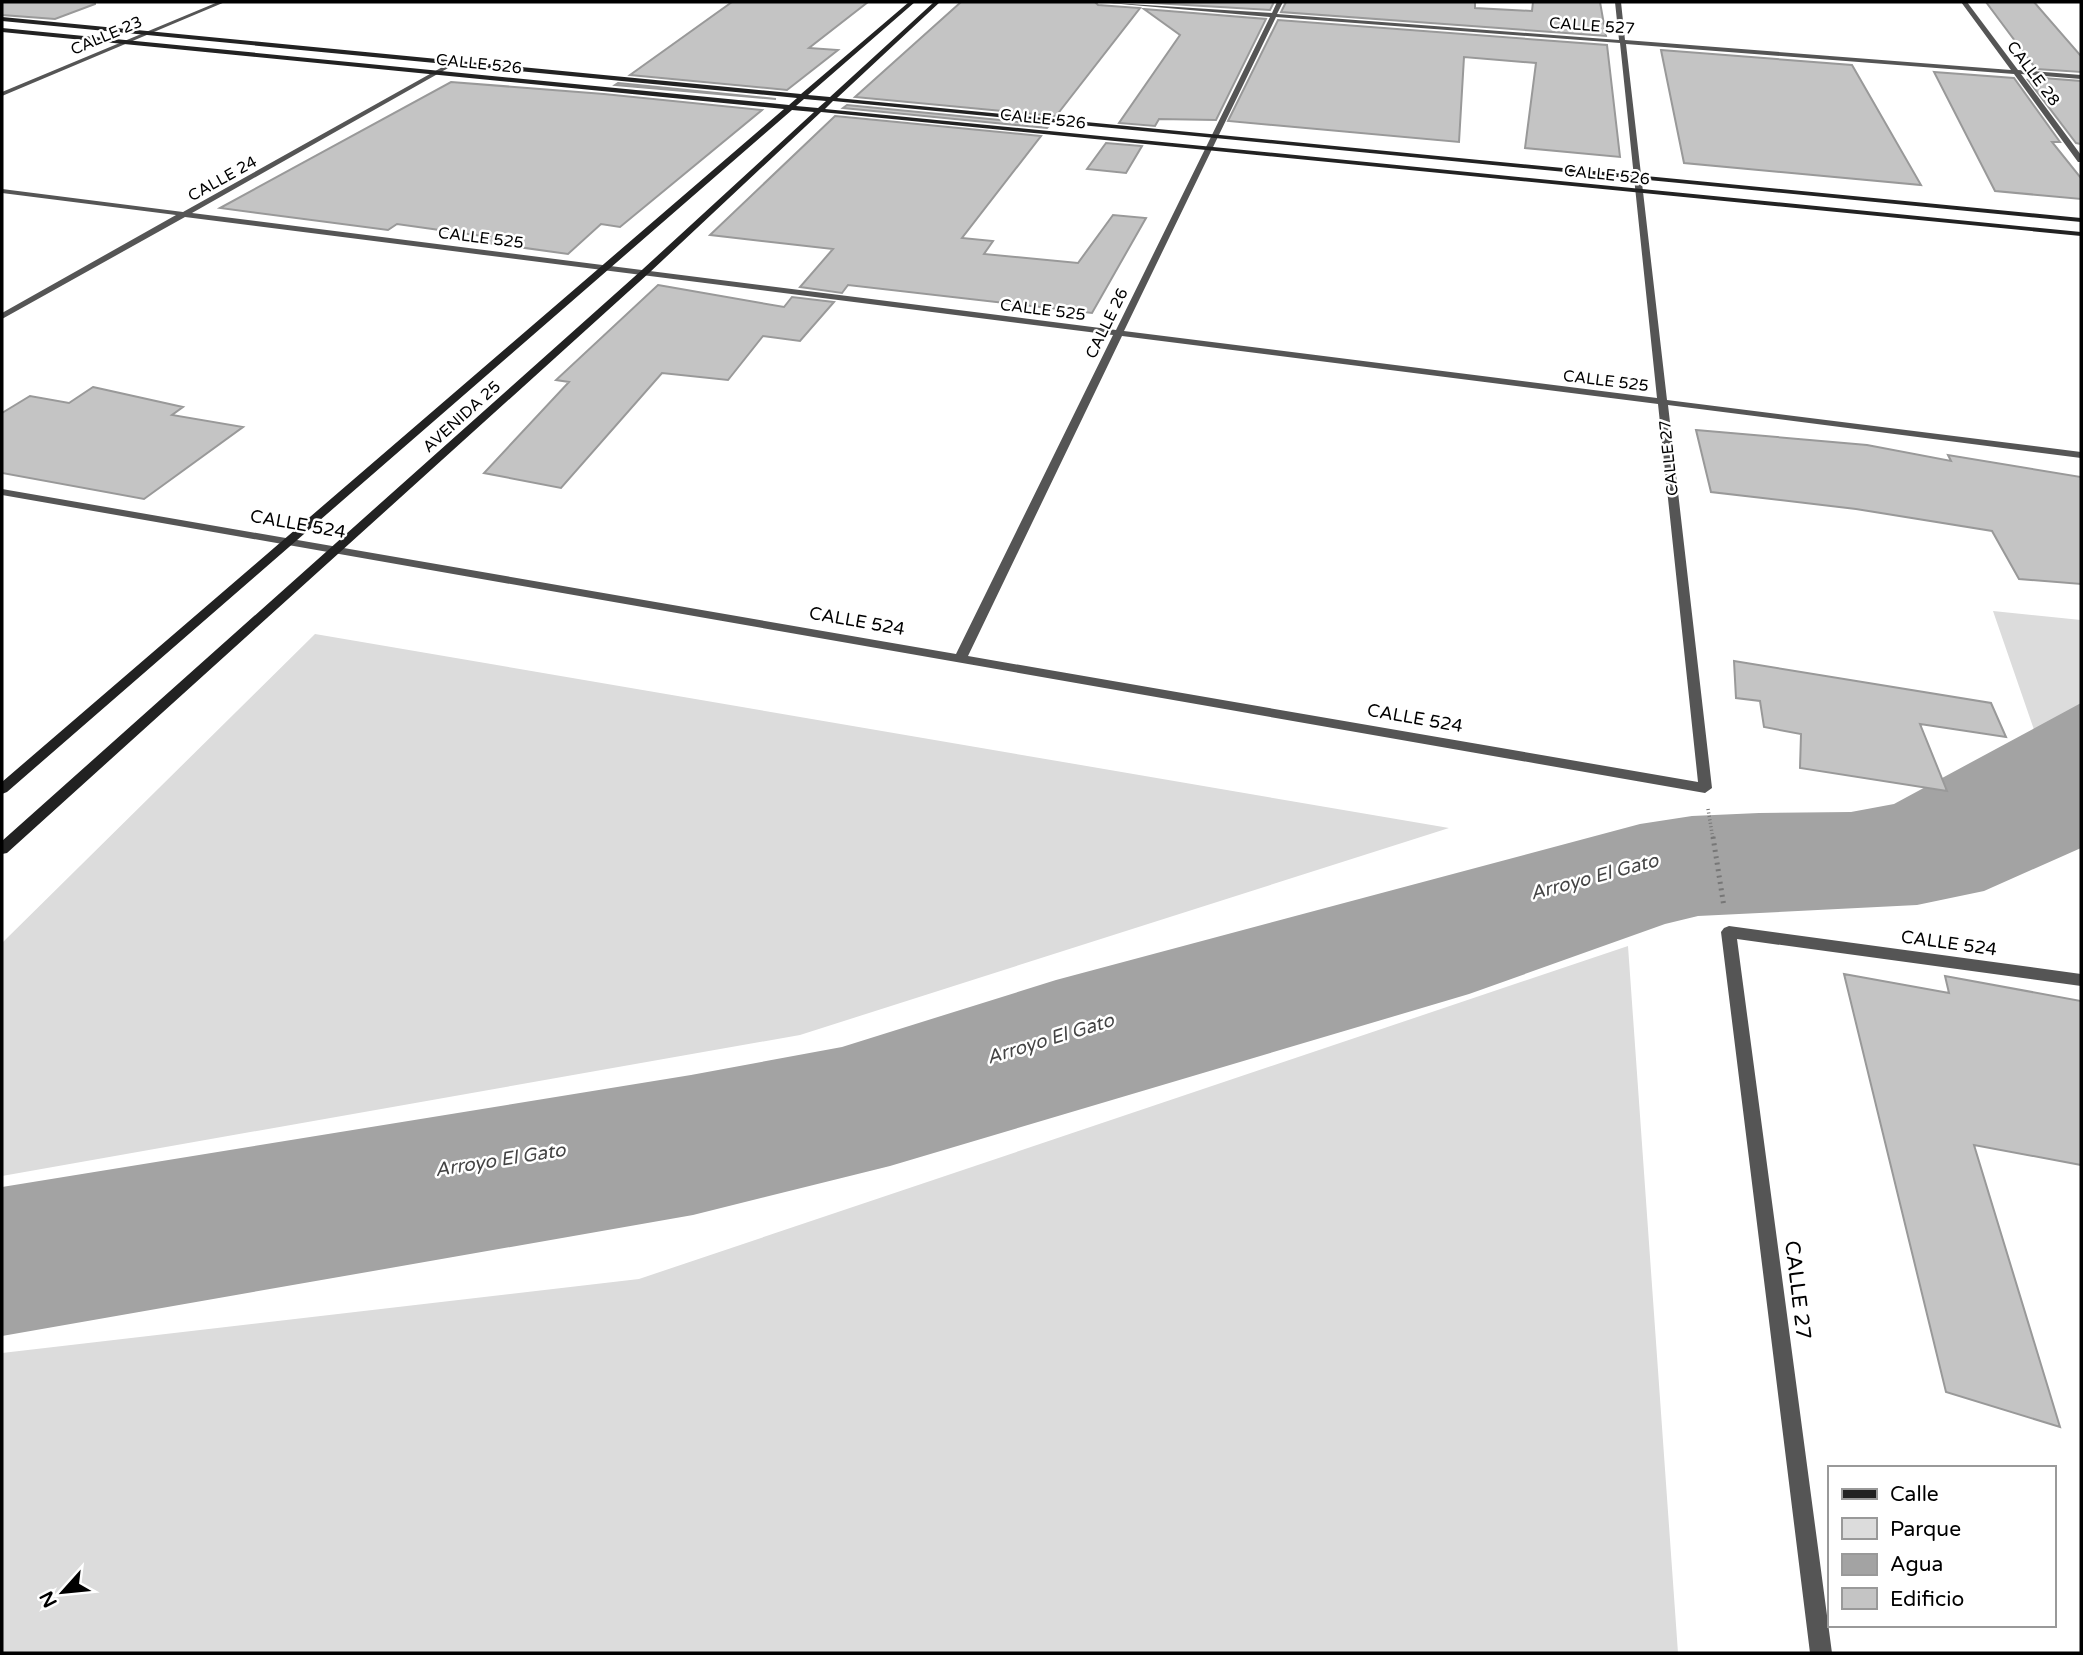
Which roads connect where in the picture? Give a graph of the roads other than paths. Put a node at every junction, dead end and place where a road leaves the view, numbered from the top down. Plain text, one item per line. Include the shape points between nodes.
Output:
1 (222, 2) edge
2 (912, 2) edge
3 (937, 2) edge
4 (1101, 2) edge
5 (1280, 2) edge
6 (1618, 2) edge
7 (1964, 2) edge
8 (1273, 15) junction
9 (3, 19) edge
10 (2, 30) edge
11 (148, 33) junction
12 (1622, 41) junction
13 (125, 42) junction
14 (455, 62) junction
15 (2016, 72) junction
16 (438, 73) junction
17 (2081, 77) edge
18 (2, 94) edge
19 (805, 96) junction
20 (834, 98) junction
21 (790, 108) junction
22 (822, 110) junction
23 (1215, 136) junction
24 (1208, 149) junction
25 (2081, 160) edge
26 (1637, 177) junction
27 (2, 191) edge
28 (1639, 191) junction
29 (184, 215) junction
30 (2081, 220) edge
31 (2081, 234) edge
32 (607, 267) junction
33 (646, 271) junction
34 (2, 316) edge
35 (1119, 332) junction
36 (1662, 402) junction
37 (2081, 455) edge
38 (2, 492) edge
39 (288, 542) junction
40 (334, 550) junction
41 (960, 659) junction
42 (1705, 788) joint
43 (2, 789) edge
44 (2, 849) edge
45 (1727, 926) joint
46 (2081, 980) edge
47 (1821, 1653) edge

1 - 11 street, CALLE 23
2 - 19 main road, AVENIDA 25
3 - 20 main road, AVENIDA 25
4 - 8 street, CALLE 527
5 - 8 street, CALLE 26
6 - 12 street, CALLE 27
7 - 15 street, CALLE 28
8 - 12 street, CALLE 527
8 - 23 street, CALLE 26
9 - 11 main road, CALLE 526
10 - 13 main road, CALLE 526
11 - 13 street, CALLE 23
11 - 14 main road, CALLE 526
12 - 15 street, CALLE 527
12 - 26 street, CALLE 27
13 - 16 main road, CALLE 526
13 - 18 street, CALLE 23
14 - 16 street, CALLE 24
14 - 19 main road, CALLE 526
15 - 17 street, CALLE 527
15 - 25 street, CALLE 28
16 - 21 main road, CALLE 526
16 - 29 street, CALLE 24
19 - 20 main road, CALLE 526
19 - 21 main road, AVENIDA 25
20 - 22 main road, AVENIDA 25
20 - 23 main road, CALLE 526
21 - 22 main road, CALLE 526
21 - 32 main road, AVENIDA 25
22 - 24 main road, CALLE 526
22 - 33 main road, AVENIDA 25
23 - 24 street, CALLE 26
23 - 26 main road, CALLE 526
24 - 28 main road, CALLE 526
24 - 35 street, CALLE 26
26 - 28 street, CALLE 27
26 - 30 main road, CALLE 526
27 - 29 street, CALLE 525
28 - 31 main road, CALLE 526
28 - 36 street, CALLE 27
29 - 32 street, CALLE 525
29 - 34 street, CALLE 24
32 - 33 street, CALLE 525
32 - 39 main road, AVENIDA 25
33 - 35 street, CALLE 525
33 - 40 main road, AVENIDA 25
35 - 36 street, CALLE 525
35 - 41 street, CALLE 26
36 - 37 street, CALLE 525
36 - 42 street, CALLE 27
38 - 39 street, CALLE 524
39 - 40 street, CALLE 524
39 - 43 main road, AVENIDA 25
40 - 41 street, CALLE 524
40 - 44 main road, AVENIDA 25
41 - 42 street, CALLE 524
45 - 46 street, CALLE 524
45 - 47 street, CALLE 27

